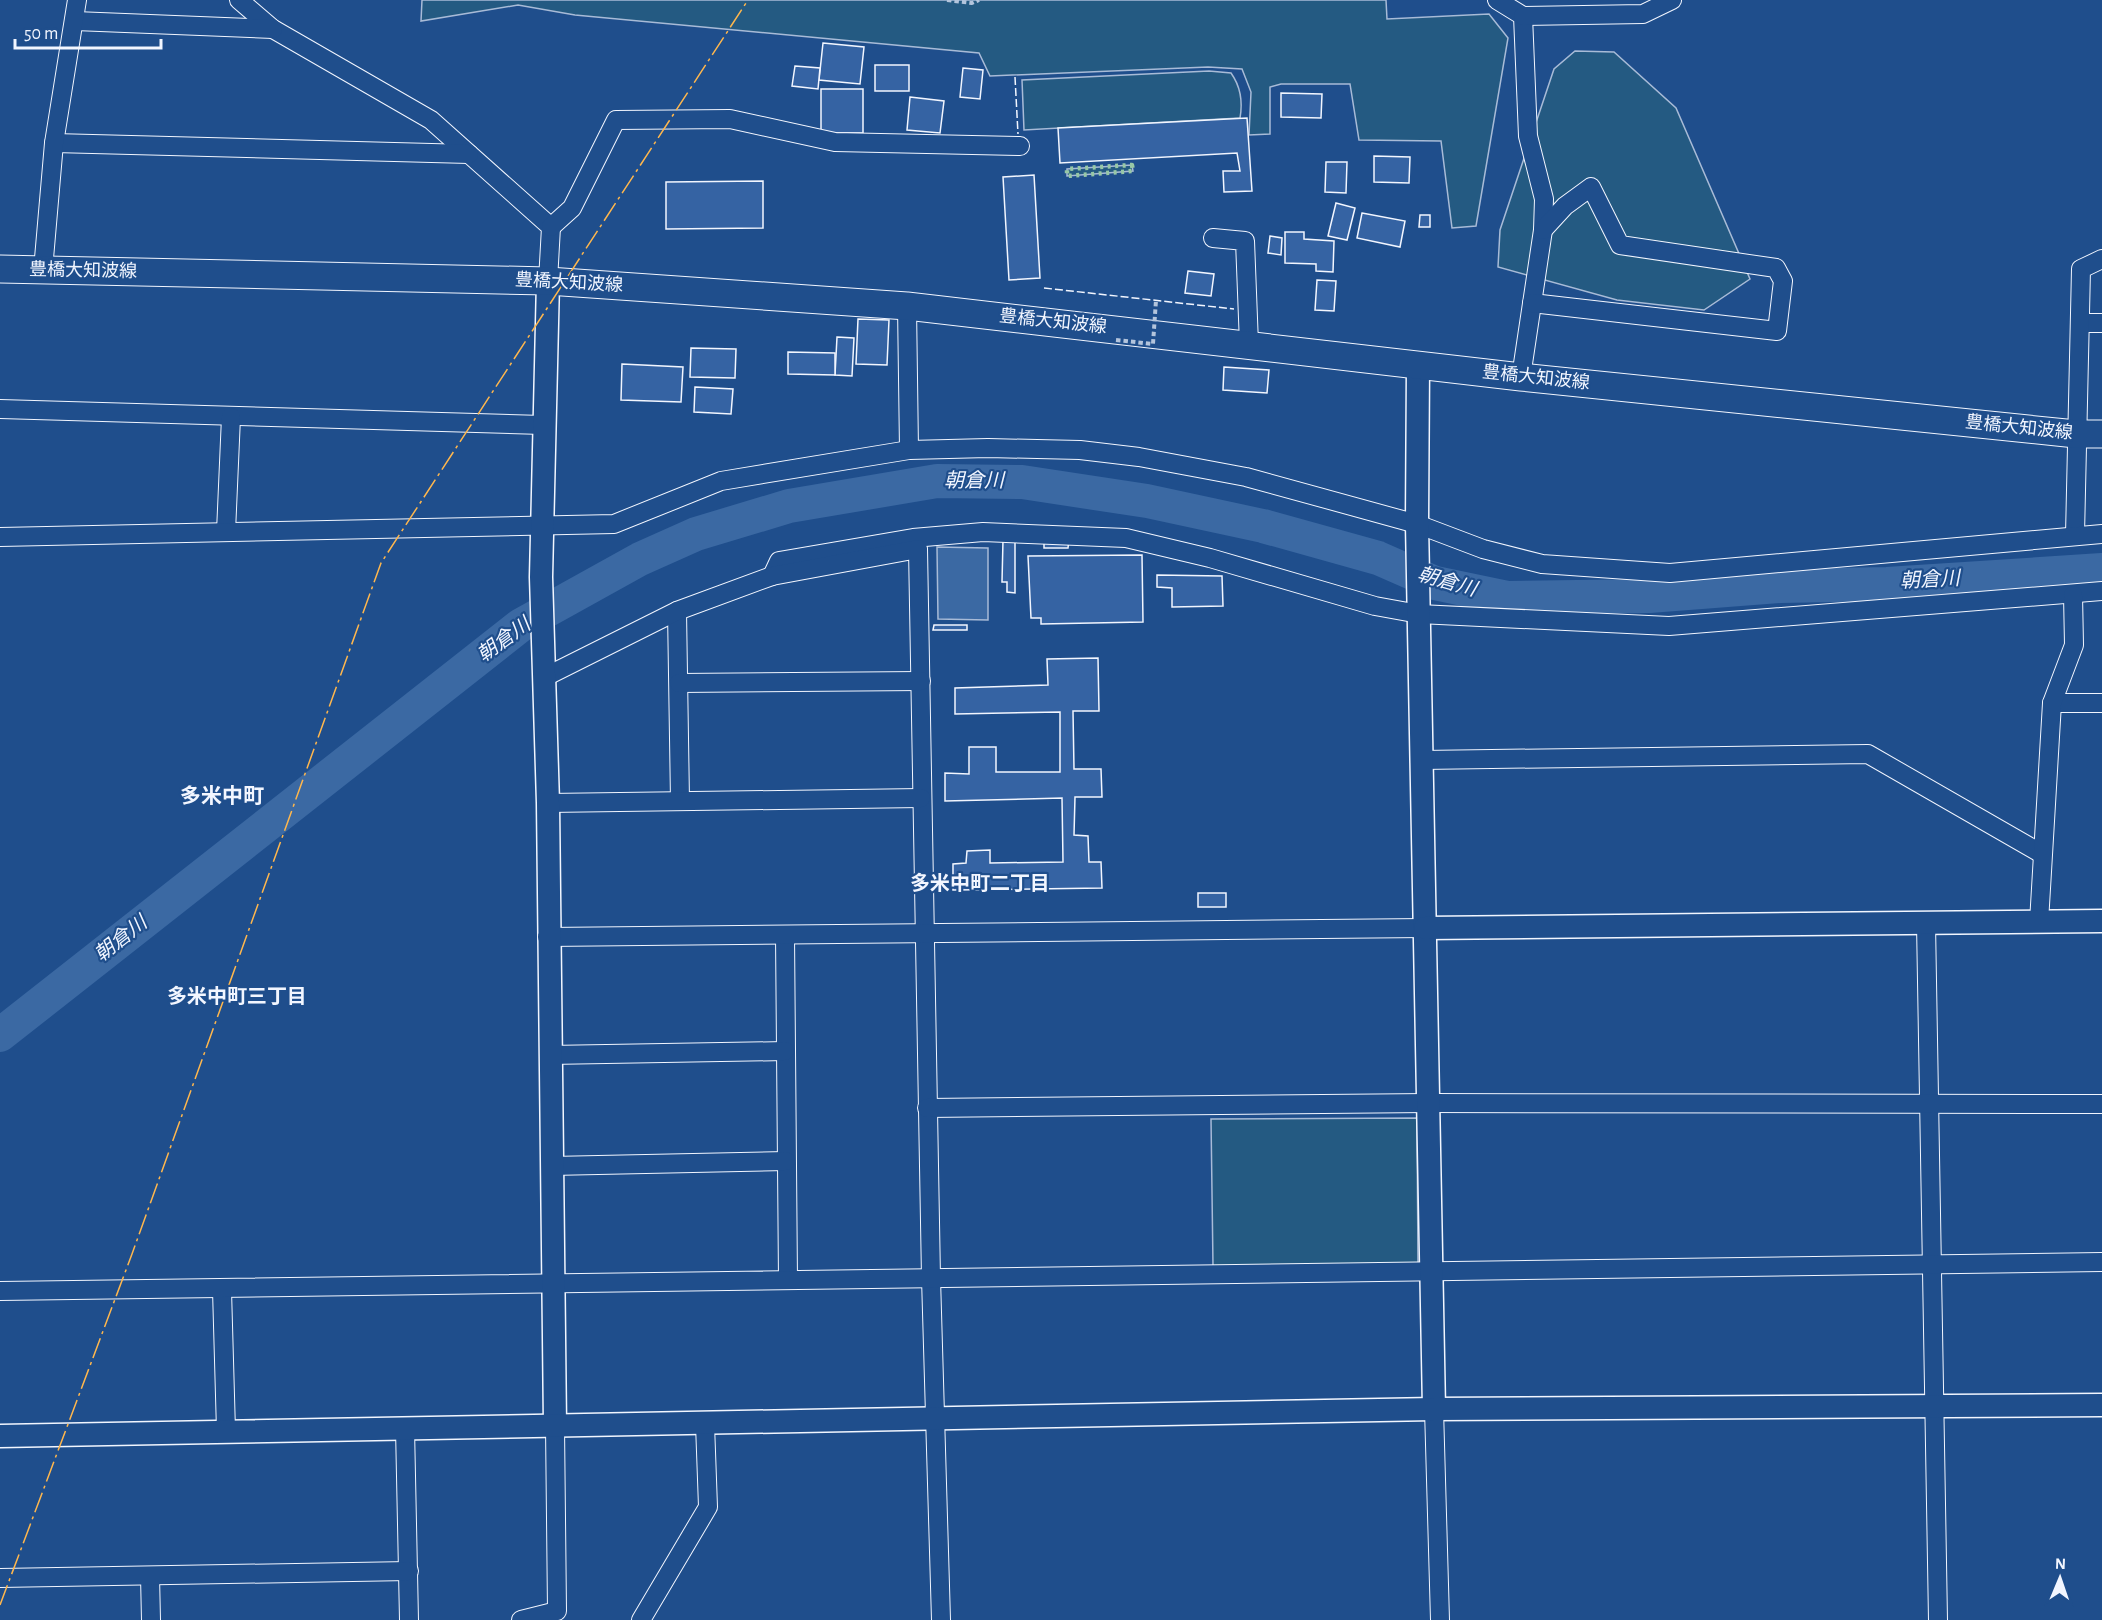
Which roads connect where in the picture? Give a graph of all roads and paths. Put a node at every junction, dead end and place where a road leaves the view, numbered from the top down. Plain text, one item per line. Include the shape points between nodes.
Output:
1 (77, 0) edge
2 (239, 0) edge
3 (947, 0) edge
4 (979, 0) edge
5 (1497, 0) edge
6 (1672, 0) edge
7 (1522, 16) junction
8 (75, 21) junction
9 (273, 30) junction
10 (54, 143) junction
11 (1020, 146) dead end
12 (469, 154) junction
13 (551, 227) junction
14 (1543, 230) junction
15 (1214, 238) dead end
16 (2102, 259) edge
17 (0, 269) edge
18 (43, 270) junction
19 (548, 281) junction
20 (1156, 300) dead end
21 (1532, 303) junction
22 (907, 306) junction
23 (2080, 323) junction
24 (2102, 323) edge
25 (1116, 340) dead end
26 (1249, 344) junction
27 (1418, 364) junction
28 (1521, 376) junction
29 (0, 409) edge
30 (231, 417) junction
31 (543, 425) junction
32 (2089, 434) edge
33 (909, 450) junction
34 (542, 524) junction
35 (226, 532) junction
36 (1418, 532) junction
37 (2102, 534) edge
38 (2075, 535) junction
39 (0, 537) edge
40 (772, 576) junction
41 (2102, 591) edge
42 (2073, 595) junction
43 (677, 611) junction
44 (1419, 611) junction
45 (544, 667) junction
46 (921, 681) junction
47 (679, 683) junction
48 (2052, 703) junction
49 (2102, 703) edge
50 (1422, 760) junction
51 (921, 798) junction
52 (680, 801) junction
53 (548, 803) junction
54 (2042, 854) junction
55 (2102, 921) edge
56 (2039, 922) junction
57 (1926, 923) junction
58 (1425, 928) junction
59 (924, 933) junction
60 (785, 935) junction
61 (547, 937) junction
62 (785, 1051) junction
63 (549, 1055) junction
64 (1928, 1102) junction
65 (1428, 1103) junction
66 (2102, 1104) edge
67 (927, 1107) junction
68 (786, 1161) junction
69 (551, 1166) junction
70 (2102, 1263) edge
71 (1933, 1266) junction
72 (1431, 1274) junction
73 (931, 1278) junction
74 (788, 1280) junction
75 (553, 1283) junction
76 (222, 1290) junction
77 (0, 1292) edge
78 (2102, 1404) edge
79 (1934, 1407) junction
80 (1434, 1409) junction
81 (934, 1419) junction
82 (705, 1424) junction
83 (555, 1426) junction
84 (405, 1428) junction
85 (226, 1431) junction
86 (0, 1436) edge
87 (409, 1571) junction
88 (150, 1576) junction
89 (0, 1578) edge
90 (645, 1615) edge
91 (151, 1620) edge
92 (409, 1620) edge
93 (521, 1620) edge
94 (941, 1620) edge
95 (1440, 1620) edge
96 (1938, 1620) edge

1 - 8 street
2 - 9 street
3 - 4 path
5 - 7 street
6 - 7 street via 1643,14
7 - 14 street via 1528,136 1544,199
8 - 9 street
8 - 10 street
9 - 12 street via 431,120
10 - 12 street
10 - 18 street
11 - 13 street via 835,142 730,119 616,120 572,208
12 - 13 street
13 - 19 street
14 - 21 street
14 - 21 street via 1565,206 1591,187 1620,245 1776,268 1783,280 1777,331
15 - 26 street via 1245,241
16 - 23 street via 2081,269
17 - 18 main road, 豊橋大知波線
18 - 19 main road, 豊橋大知波線
19 - 22 main road, 豊橋大知波線
19 - 31 street
20 - 25 path, bridge via 1153,344
21 - 28 street
22 - 26 main road, 豊橋大知波線
22 - 33 street
23 - 24 street
23 - 32 street
26 - 27 main road, 豊橋大知波線
27 - 28 main road, 豊橋大知波線
27 - 36 street
28 - 32 main road, 豊橋大知波線
29 - 30 street
30 - 31 street
30 - 35 street
31 - 34 street
32 - 38 street
33 - 34 street via 721,482 614,524
33 - 36 street via 1080,450 1139,457 1246,477
34 - 35 street
34 - 45 street
35 - 39 street
36 - 38 street via 1542,564 1670,573
36 - 44 street
37 - 38 street
40 - 43 street
40 - 44 street via 779,561 913,538 983,532 1126,538 1376,606
40 - 46 street via 918,549
41 - 42 street
42 - 44 street via 1669,626
42 - 48 street via 2074,645
43 - 45 street
43 - 47 street
44 - 50 street
45 - 53 street
46 - 47 street
46 - 51 street
47 - 52 street
48 - 49 street
48 - 54 street
50 - 54 street via 1868,754
50 - 58 street
51 - 52 street
51 - 59 street
52 - 53 street
53 - 61 street
54 - 56 street
55 - 56 street
56 - 57 street
57 - 58 street
57 - 64 street
58 - 59 street
58 - 65 street
59 - 60 street
59 - 67 street
60 - 61 street
60 - 62 street
61 - 63 street
62 - 63 street
62 - 68 street
63 - 69 street
64 - 65 street
64 - 66 street
64 - 71 street
65 - 67 street
65 - 72 street
67 - 73 street
68 - 69 street
68 - 74 street
69 - 75 street
70 - 71 street
71 - 72 street
71 - 79 street
72 - 73 street
72 - 80 street
73 - 74 street
73 - 81 street
74 - 75 street
75 - 76 street
75 - 83 street
76 - 77 street
76 - 85 street
78 - 79 street
79 - 80 street
79 - 96 street
80 - 81 street
80 - 95 street
81 - 82 street
81 - 94 street
82 - 83 street
82 - 90 street via 708,1507
83 - 84 street
83 - 93 street via 557,1611
84 - 85 street
84 - 87 street
85 - 86 street
87 - 88 street
87 - 92 street
88 - 89 street
88 - 91 street

